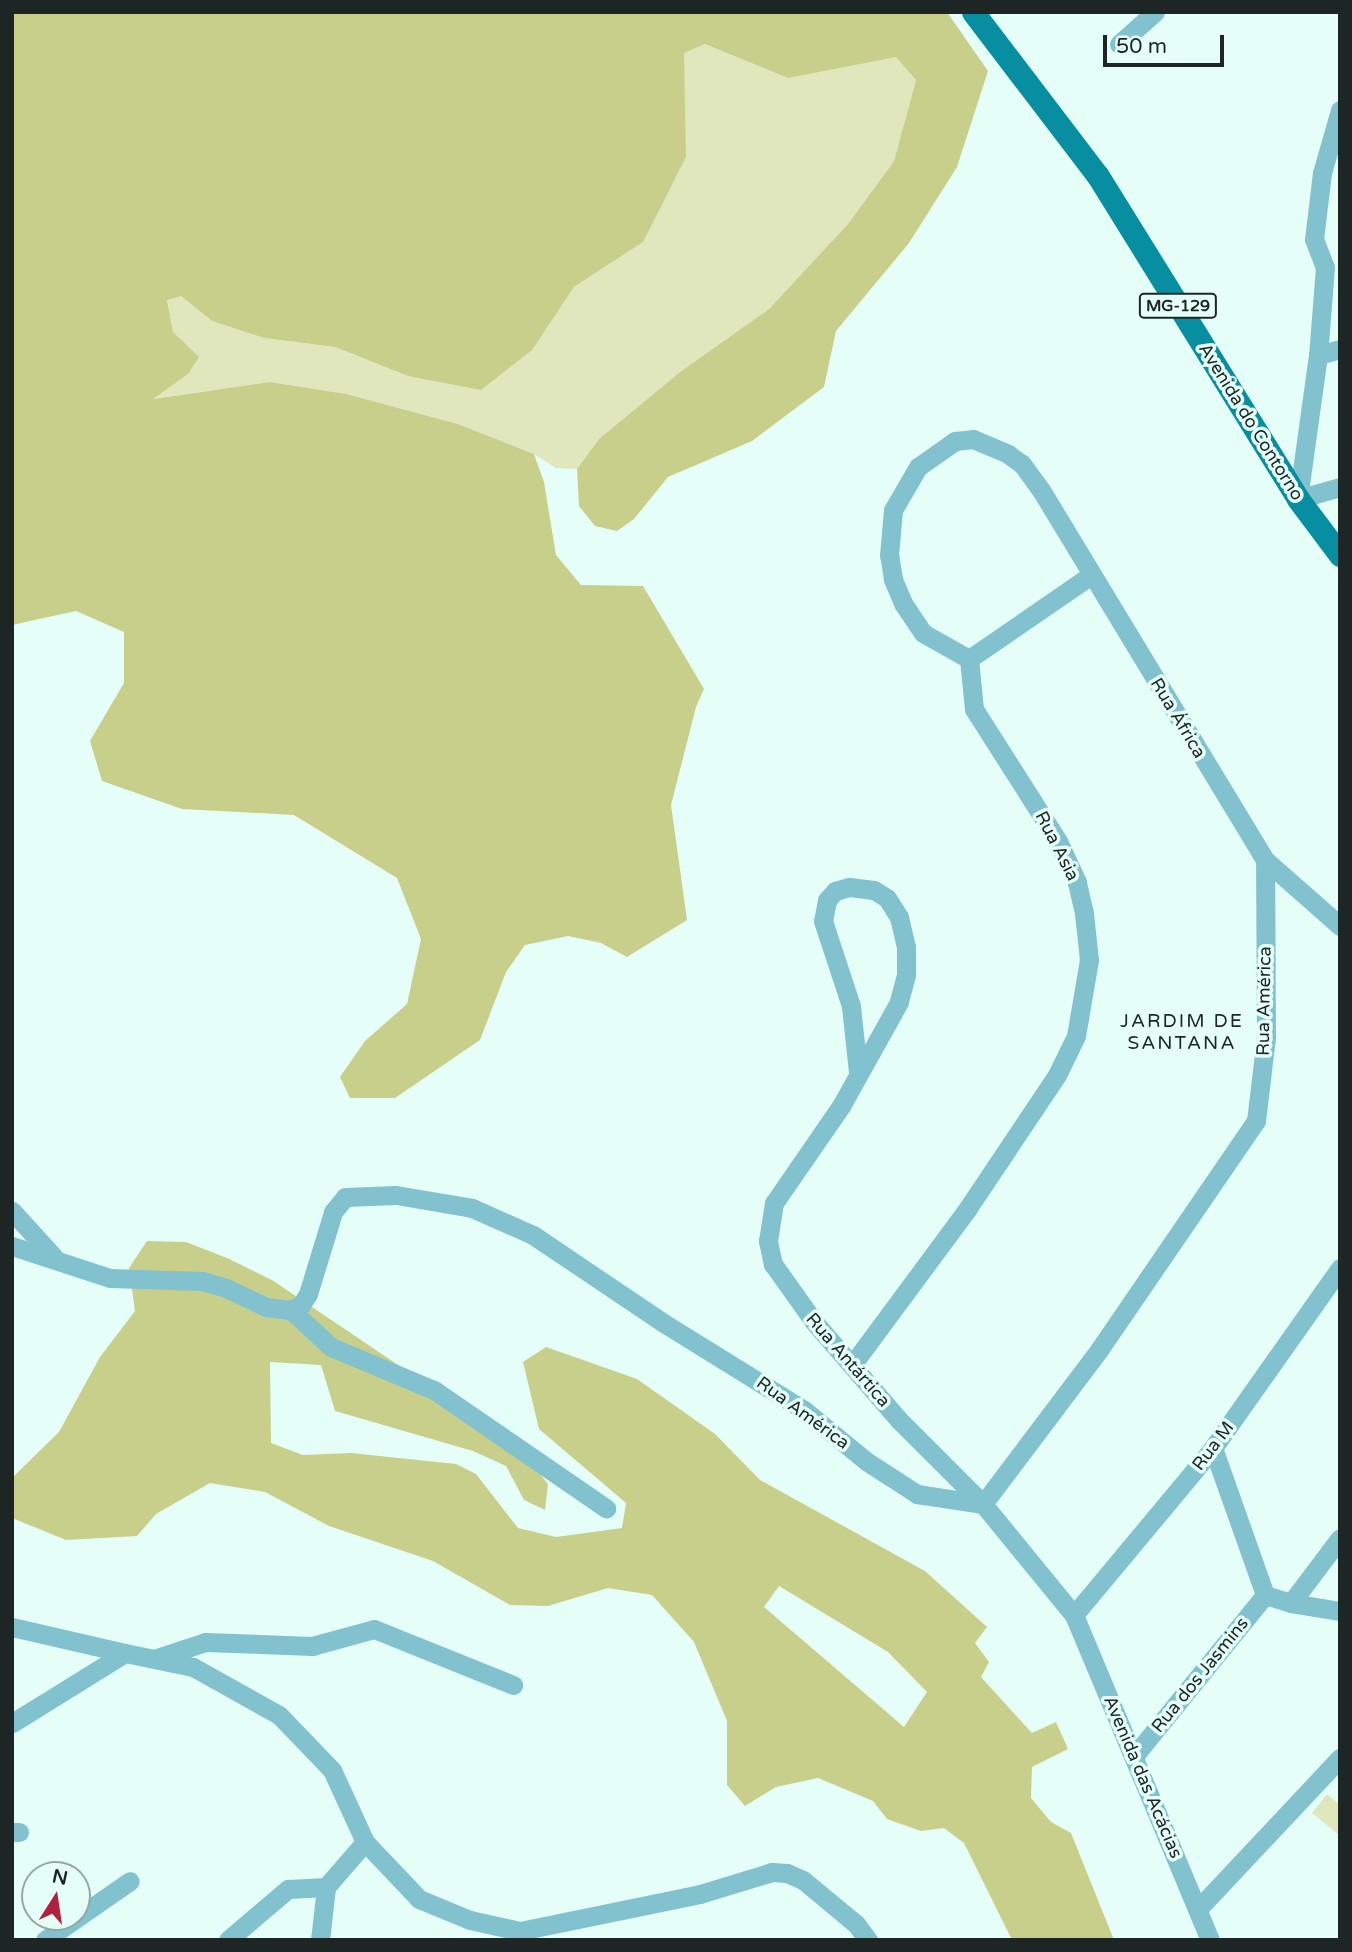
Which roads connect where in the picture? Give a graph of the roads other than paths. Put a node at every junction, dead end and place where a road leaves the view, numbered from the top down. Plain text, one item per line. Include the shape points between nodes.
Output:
1 (973, 12) edge
2 (1155, 12) edge
3 (1119, 44) dead end
4 (1340, 110) edge
5 (1332, 263) edge
6 (1340, 349) edge
7 (1318, 355) junction
8 (1340, 487) edge
9 (1298, 499) junction
10 (1340, 555) edge
11 (1091, 575) junction
12 (968, 659) junction
13 (1265, 860) junction
14 (1340, 926) edge
15 (858, 1072) junction
16 (12, 1211) edge
17 (12, 1246) edge
18 (56, 1259) junction
19 (1340, 1268) edge
20 (291, 1310) junction
21 (852, 1365) junction
22 (1213, 1448) junction
23 (984, 1504) junction
24 (606, 1508) dead end
25 (1340, 1538) edge
26 (1265, 1595) junction
27 (1291, 1603) junction
28 (1340, 1611) edge
29 (1074, 1615) junction
30 (12, 1628) edge
31 (125, 1653) junction
32 (156, 1659) junction
33 (513, 1685) dead end
34 (12, 1723) edge
35 (1135, 1755) junction
36 (1340, 1758) edge
37 (365, 1842) junction
38 (130, 1881) dead end
39 (326, 1887) junction
40 (1198, 1909) junction
41 (520, 1931) junction
42 (45, 1940) edge
43 (228, 1940) edge
44 (320, 1940) edge
45 (542, 1940) edge
46 (868, 1940) edge
47 (1210, 1940) edge

1 - 9 main road, Avenida do Contorno / MG-129 via 1098,176
2 - 3 street
4 - 5 street via 1322,173 1314,239
5 - 7 street
6 - 7 street
7 - 9 street
8 - 9 street
9 - 10 main road, Avenida do Contorno / MG-129
11 - 12 street
11 - 12 street, Rua África via 1022,464 973,439 956,441 918,467 893,510 889,555 903,603 923,633
11 - 13 street, Rua África
12 - 21 street, Rua Asia via 974,709 1058,841 1077,882 1090,960 1083,1007 1076,1036 1057,1075 968,1208
13 - 14 street, Rua África
13 - 23 street, Rua América via 1266,1037 1256,1121 1100,1350
15 - 15 street, Rua Antártica via 899,1002 906,975 906,947 899,917 887,898 874,890 849,887 835,891 827,900 823,920 851,1006
15 - 21 street, Rua Antártica via 821,1138 774,1203 768,1241 773,1264 789,1290
16 - 18 street
17 - 18 street
18 - 20 street via 127,1281 214,1283 266,1307
19 - 22 street, Rua M
20 - 23 street, Rua América via 308,1294 332,1212 345,1197 396,1195 472,1208 533,1235 804,1410 866,1461 917,1494
20 - 24 street via 331,1347 434,1390
21 - 23 street, Rua Antártica
22 - 26 street
22 - 29 street, Rua M
23 - 29 street, Rua Antártica
25 - 27 street
26 - 27 street
26 - 35 street, Rua dos Jasmins
27 - 28 street
29 - 35 street, Avenida das Acácias
30 - 31 street
31 - 32 street
31 - 34 street
32 - 33 street via 205,1642 312,1646 374,1629
32 - 37 street via 193,1667 279,1715 332,1770
35 - 40 street, Avenida das Acácias
36 - 40 street
37 - 39 street
37 - 41 street via 419,1899 470,1920
38 - 42 street
39 - 43 street via 288,1889
39 - 44 street
40 - 47 street, Avenida das Acácias
41 - 45 street
41 - 46 street via 699,1894 772,1872 803,1880 856,1924

